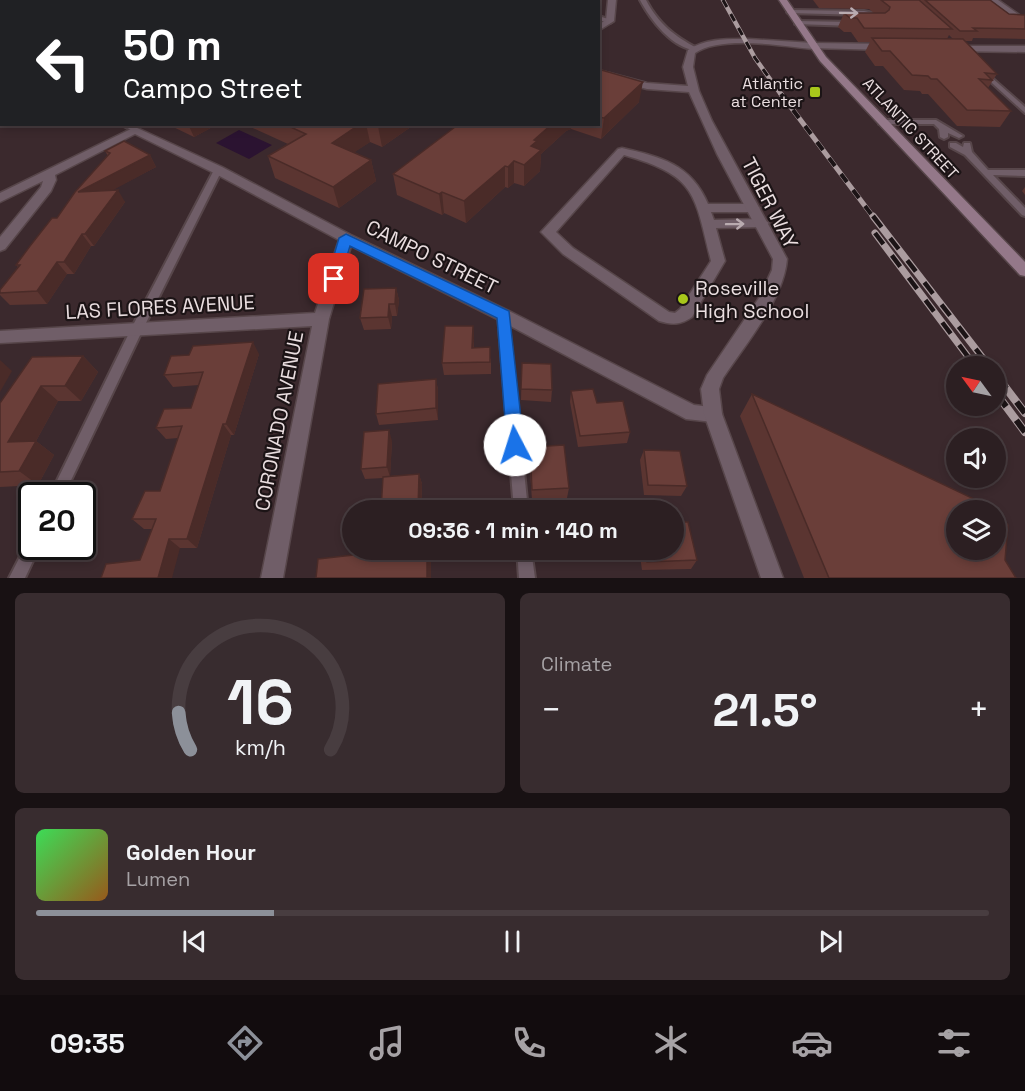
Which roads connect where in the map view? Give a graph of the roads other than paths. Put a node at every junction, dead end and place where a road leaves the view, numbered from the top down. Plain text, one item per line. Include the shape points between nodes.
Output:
1 (612, 0) edge
2 (643, 0) edge
3 (783, 0) edge
4 (993, 0) edge
5 (790, 12) junction
6 (600, 18) edge
7 (610, 21) junction
8 (797, 23) junction
9 (1025, 23) edge
10 (600, 28) edge
11 (946, 44) edge
12 (813, 46) junction
13 (900, 47) edge
14 (956, 48) junction
15 (695, 49) junction
16 (1025, 49) edge
17 (965, 56) edge
18 (974, 63) edge
19 (600, 74) edge
20 (694, 89) junction
21 (1025, 111) edge
22 (882, 123) junction
23 (129, 127) edge
24 (959, 136) dead end
25 (953, 145) dead end
26 (218, 170) junction
27 (985, 172) junction
28 (49, 173) junction
29 (1025, 173) edge
30 (0, 198) edge
31 (703, 208) junction
32 (753, 208) junction
33 (1025, 213) edge
34 (762, 223) junction
35 (708, 224) junction
36 (346, 238) junction
37 (0, 246) edge
38 (1025, 271) edge
39 (504, 315) junction
40 (321, 320) junction
41 (137, 329) junction
42 (0, 337) edge
43 (713, 414) junction
44 (63, 482) edge
45 (520, 500) edge
46 (26, 560) edge
47 (526, 560) edge
48 (17, 578) edge
49 (272, 578) edge
50 (527, 578) edge
51 (772, 578) edge

1 - 7 street
2 - 15 lane via 662,30
3 - 5 main road, ATLANTIC STREET
4 - 9 street
5 - 8 main road, ATLANTIC STREET
5 -> 8 lane via 869,13 879,22
6 - 7 lane
7 - 10 street
8 - 12 main road, ATLANTIC STREET
11 - 14 street
12 - 13 street
12 - 15 street via 751,50 706,45
12 - 22 main road, ATLANTIC STREET
14 - 16 street
14 - 17 lane
15 - 20 street, TIGER WAY via 688,58
18 - 21 lane
19 - 20 street via 647,86
20 - 32 street, TIGER WAY via 711,133
22 - 24 lane via 936,122 943,133
22 - 38 main road, ATLANTIC STREET
23 - 26 street, CAMPO STREET
23 - 28 street
25 - 27 lane via 967,149
26 - 36 street, CAMPO STREET
26 - 41 lane
27 - 29 lane
27 - 33 lane
28 - 30 street
28 - 37 street via 47,188
31 - 32 street
31 - 35 street
31 - 35 street via 687,179 668,167 622,152 548,232 568,251 665,317 677,319 686,314 718,261
32 - 34 street, TIGER WAY
35 -> 34 street
34 - 43 street, TIGER WAY via 780,259 779,270 766,300 716,375 710,389
36 - 39 street, CAMPO STREET
36 - 40 street, CORONADO AVENUE
39 - 43 street, CAMPO STREET via 692,412
39 - 45 lane
40 - 41 street, LAS FLORES AVENUE
40 - 49 street, CORONADO AVENUE
41 - 42 street, LAS FLORES AVENUE
41 - 44 lane
43 - 51 street, TIGER WAY
46 - 48 lane
47 - 50 lane

